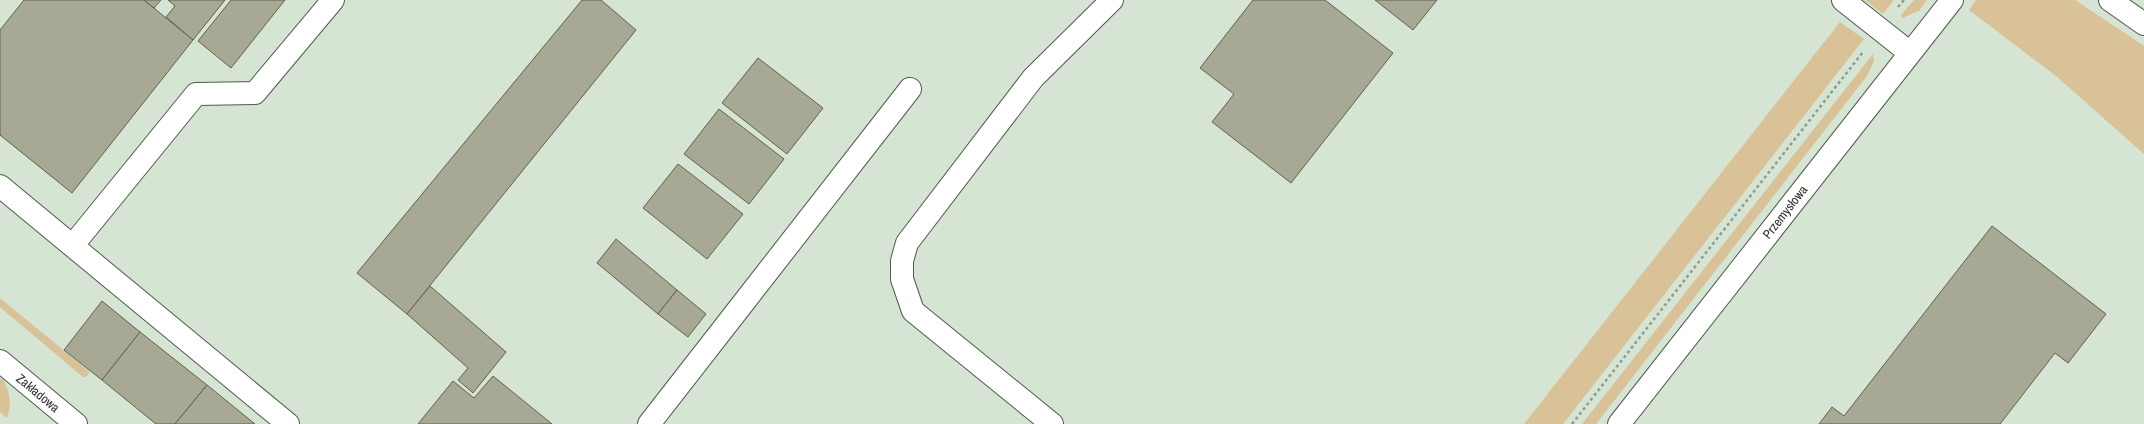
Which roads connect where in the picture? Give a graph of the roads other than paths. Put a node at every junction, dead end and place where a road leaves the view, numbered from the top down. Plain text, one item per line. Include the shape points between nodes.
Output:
1 (333, 0) edge
2 (1112, 0) edge
3 (1842, 0) edge
4 (1952, 0) edge
5 (2110, 0) edge
6 (2144, 24) edge
7 (1910, 53) junction
8 (910, 89) dead end
9 (0, 186) edge
10 (73, 245) junction
11 (0, 362) edge
12 (76, 424) edge
13 (288, 424) edge
14 (649, 424) edge
15 (1052, 424) edge
16 (1619, 424) edge

1 - 10 street via 255,93 196,94
2 - 15 street via 1033,78 907,243 902,261 902,279 913,311
3 - 7 street
4 - 7 street, Przemysłowa
5 - 6 street
7 - 16 street, Przemysłowa
8 - 14 street
9 - 10 street
10 - 13 street
11 - 12 street, Zakładowa

